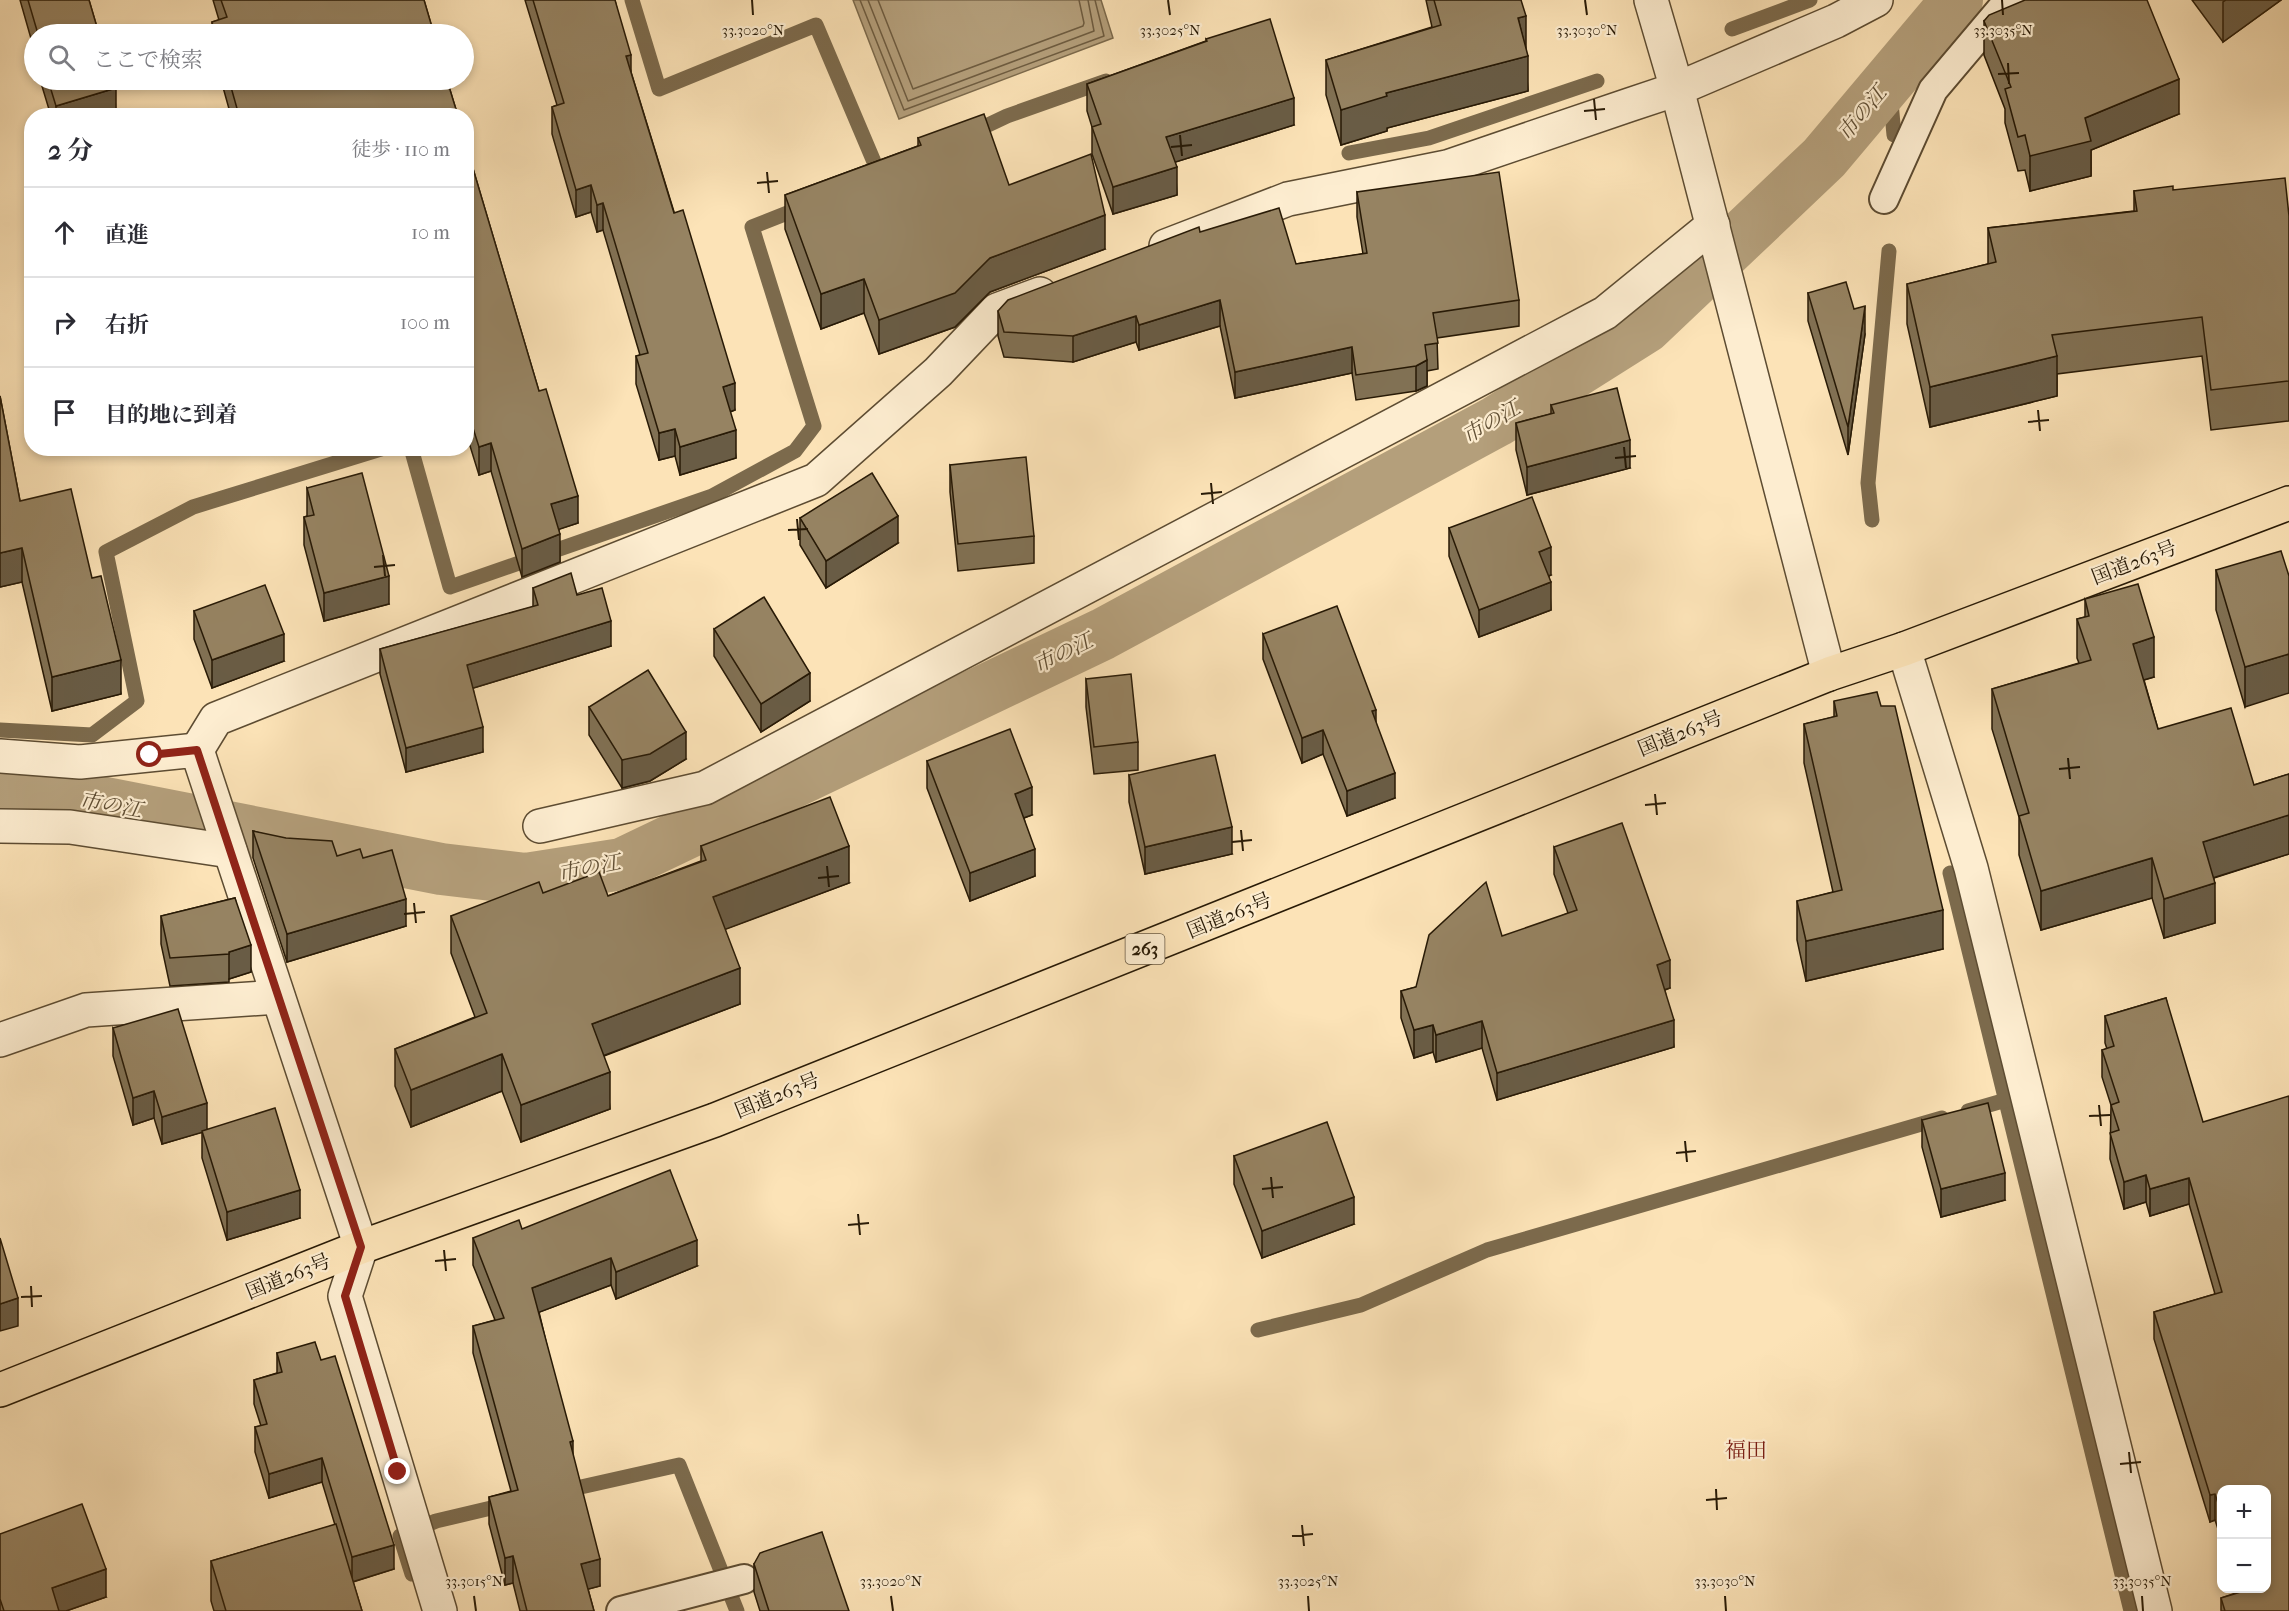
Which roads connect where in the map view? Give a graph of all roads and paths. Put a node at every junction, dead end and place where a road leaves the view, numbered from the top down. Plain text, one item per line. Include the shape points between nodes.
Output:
1 (1651, 0) edge
2 (1876, 0) edge
3 (2009, 0) edge
4 (1677, 88) junction
5 (1884, 199) dead end
6 (1713, 225) junction
7 (1143, 255) edge
8 (1064, 285) edge
9 (2289, 503) edge
10 (1904, 649) junction
11 (1828, 675) junction
12 (197, 750) junction
13 (0, 756) edge
14 (0, 826) edge
15 (540, 826) dead end
16 (230, 851) junction
17 (278, 997) junction
18 (0, 1040) edge
19 (361, 1247) junction
20 (0, 1390) edge
21 (744, 1579) dead end
22 (440, 1611) edge
23 (621, 1611) edge
24 (2155, 1611) edge

1 - 4 street
2 - 4 street via 1836,21
3 - 5 lane via 1933,90
4 - 6 street
4 - 7 street via 1447,168 1288,199
6 - 11 street
6 - 15 street via 1605,313 705,788
8 - 12 street via 997,310 938,372 816,480 216,719
9 - 10 highway, 国道263号 / 263
10 - 11 highway, 国道263号 / 263
10 - 24 street via 1971,868
11 - 19 highway, 国道263号 / 263 via 715,1120
12 - 13 street via 80,762
12 - 16 street
14 - 16 street via 70,827
16 - 17 street
17 - 18 street via 86,1010
17 - 19 street
19 - 20 highway, 国道263号 / 263
19 - 22 street via 345,1296
21 - 23 lane

